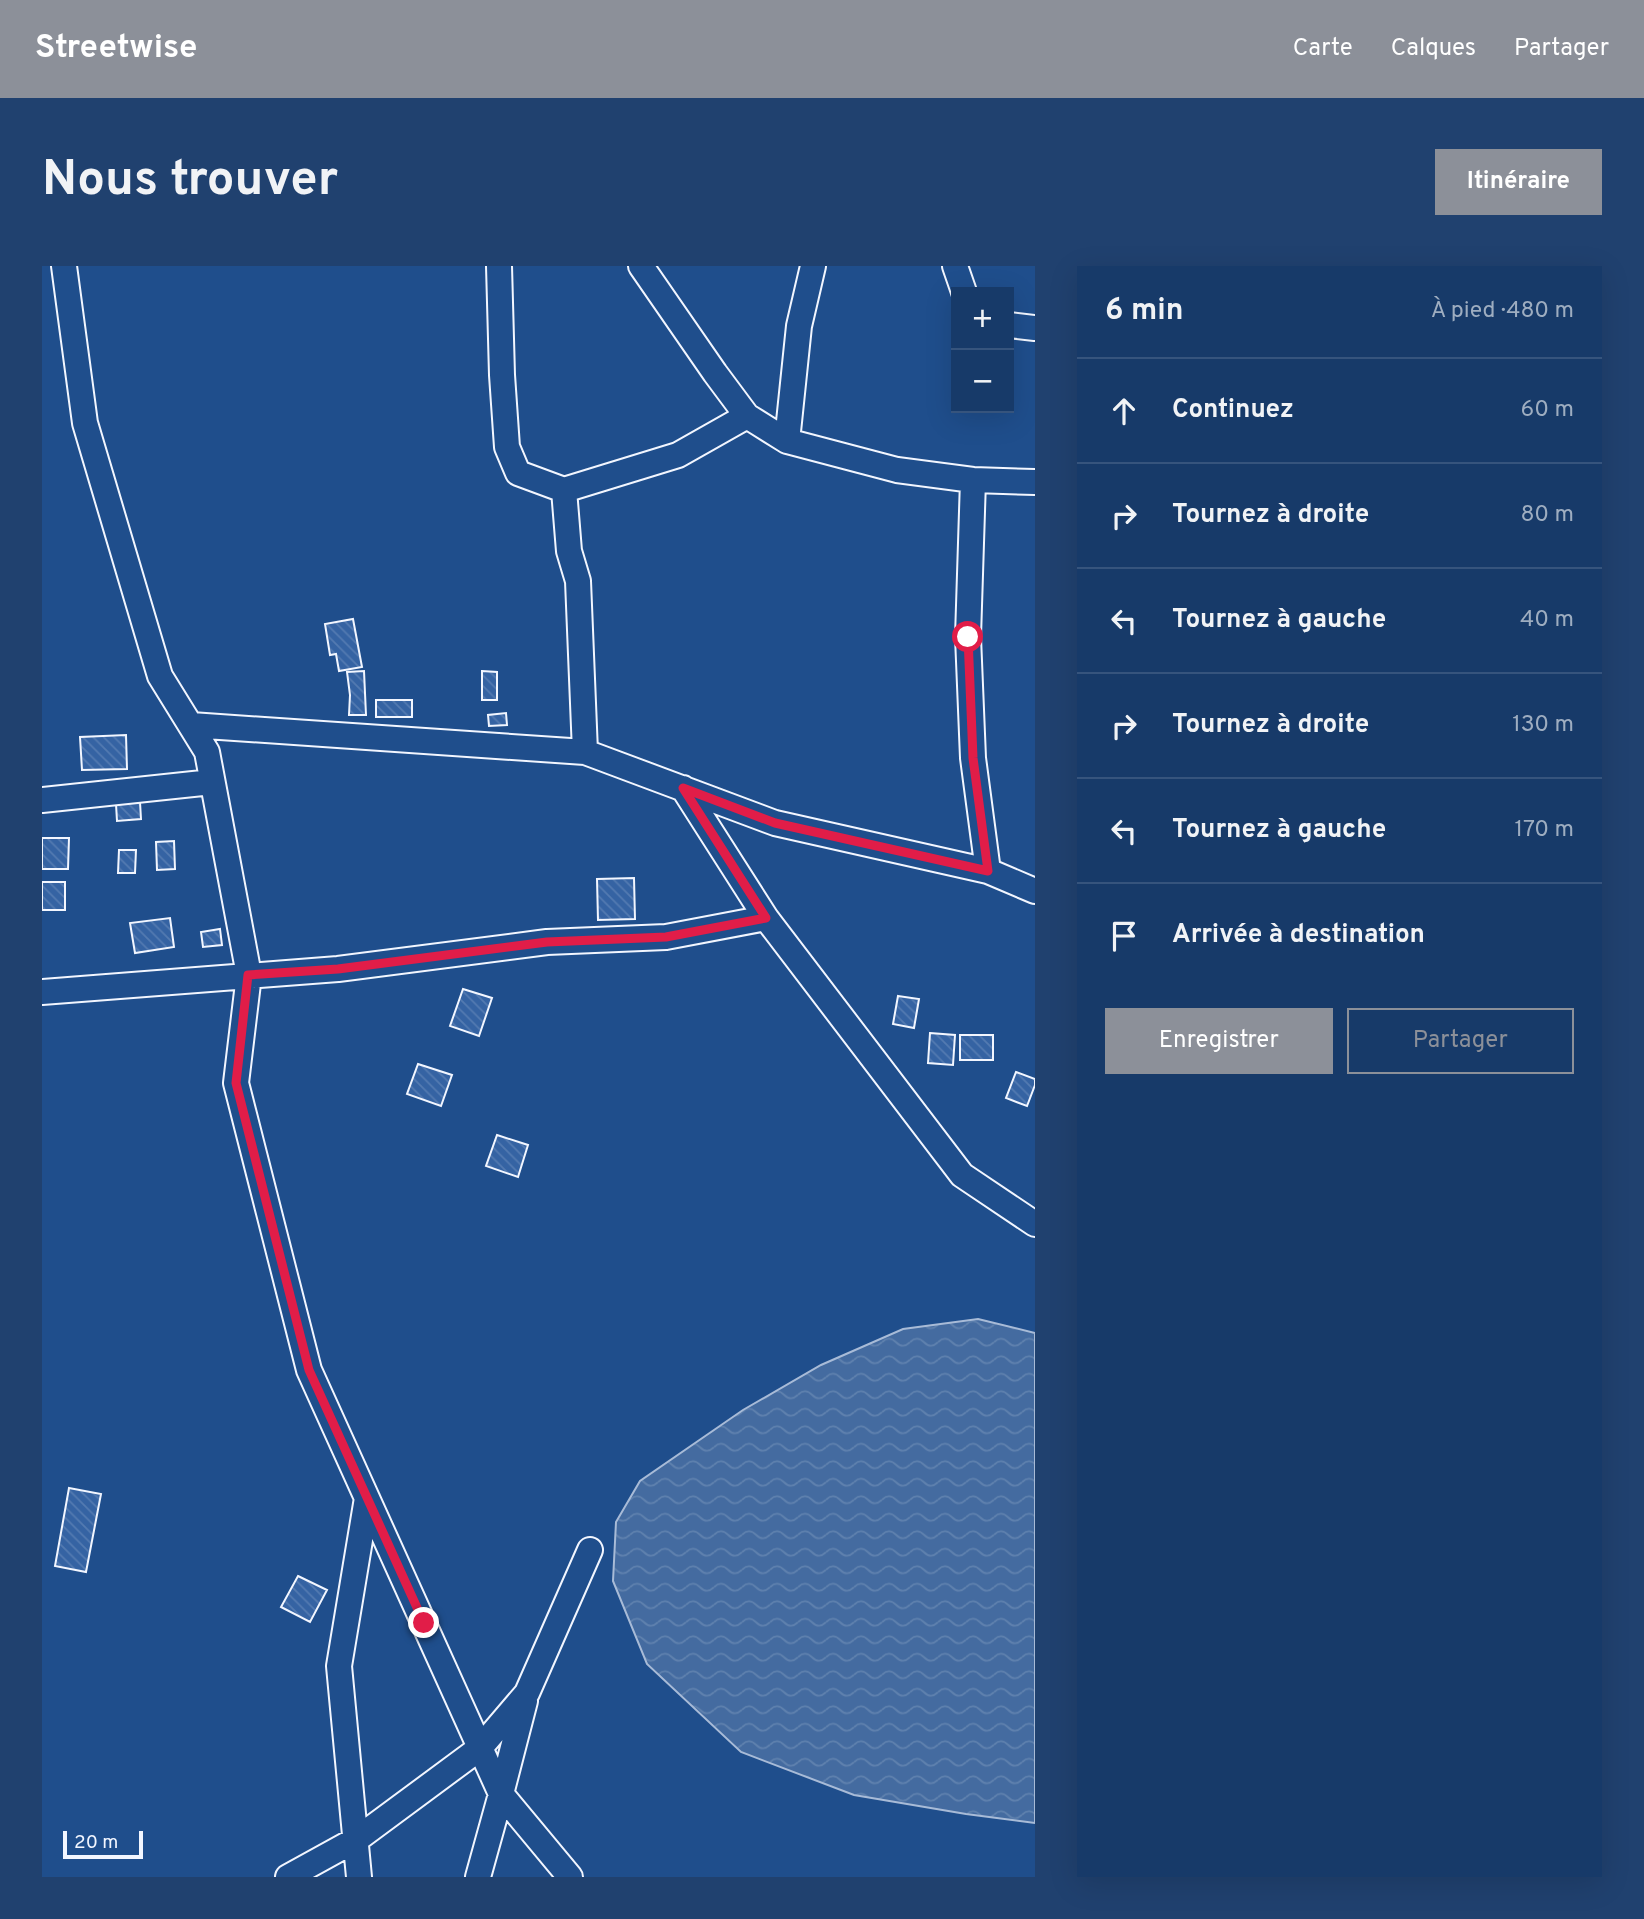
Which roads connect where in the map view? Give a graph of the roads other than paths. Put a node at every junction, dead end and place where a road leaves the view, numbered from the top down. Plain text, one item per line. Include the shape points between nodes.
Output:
1 (64, 266) edge
2 (499, 266) edge
3 (640, 266) edge
4 (813, 266) edge
5 (956, 266) edge
6 (962, 287) edge
7 (1014, 326) edge
8 (1035, 328) edge
9 (747, 416) junction
10 (787, 441) junction
11 (973, 480) junction
12 (1035, 482) edge
13 (564, 490) junction
14 (191, 725) junction
15 (585, 752) junction
16 (212, 782) junction
17 (683, 788) junction
18 (42, 800) edge
19 (988, 871) junction
20 (1035, 891) edge
21 (766, 918) junction
22 (248, 975) junction
23 (42, 992) edge
24 (1035, 1224) edge
25 (367, 1497) junction
26 (590, 1550) dead end
27 (527, 1693) junction
28 (480, 1748) junction
29 (501, 1794) junction
30 (356, 1839) junction
31 (288, 1877) edge
32 (359, 1877) edge
33 (478, 1877) edge
34 (570, 1877) edge

1 - 14 street via 85,423 160,676
2 - 13 street via 507,447 518,473
3 - 9 street
4 - 10 street via 799,326
5 - 6 street
7 - 8 street
9 - 10 street
9 - 13 street via 678,455
10 - 11 street via 897,470
11 - 12 street
11 - 19 street via 968,637 973,758
13 - 15 street via 569,551 578,582
14 - 15 street
14 - 16 street via 207,752
15 - 17 street
16 - 18 street
16 - 22 street
17 - 19 street via 775,823
17 - 21 street
19 - 20 street
21 - 22 street via 666,937 547,942 338,969
21 - 24 street via 962,1175
22 - 23 street
22 - 25 street via 236,1083 309,1370
25 - 28 street
25 - 30 street via 338,1666
26 - 27 street
27 - 28 street
27 - 29 street
28 - 29 street
28 - 30 street
29 - 33 street
29 - 34 street
30 - 31 street
30 - 32 street

